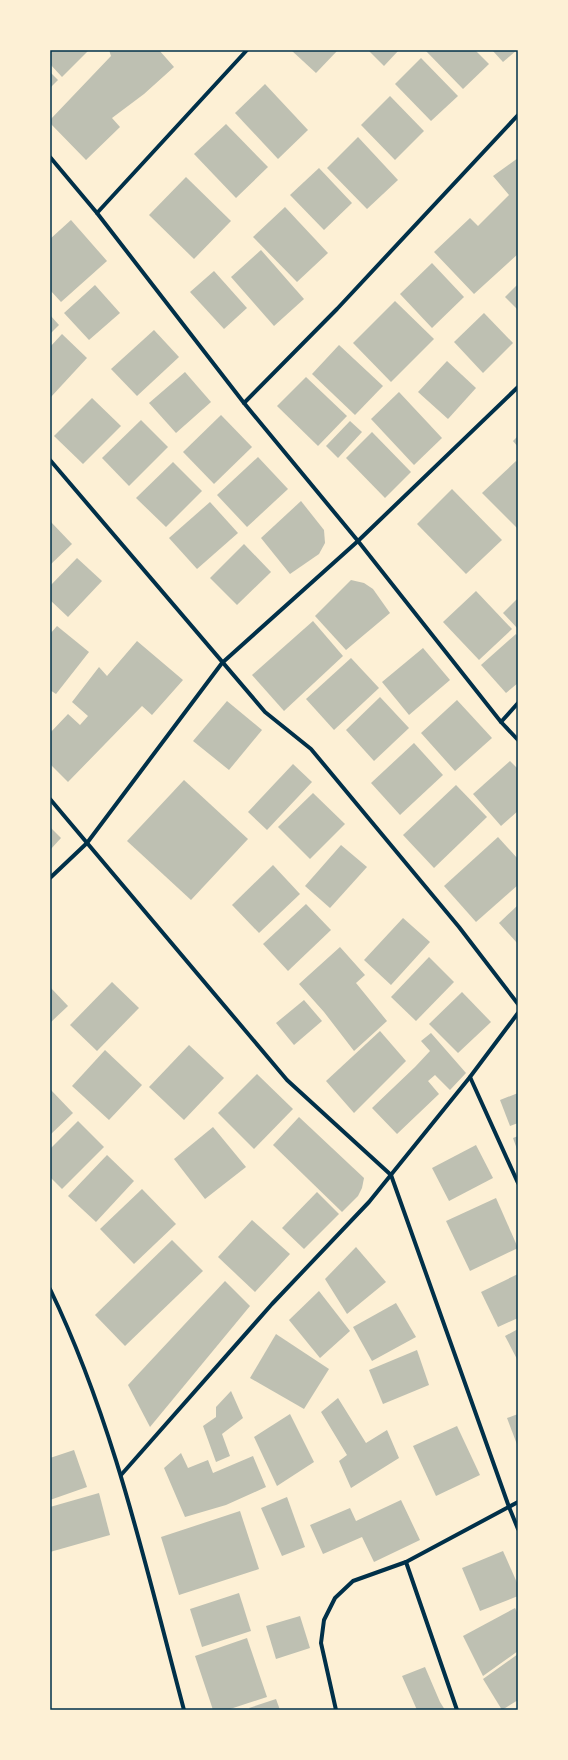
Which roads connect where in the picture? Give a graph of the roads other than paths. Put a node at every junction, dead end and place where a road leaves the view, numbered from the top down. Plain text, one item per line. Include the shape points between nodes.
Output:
1 (247, 50) edge
2 (518, 115) edge
3 (50, 157) edge
4 (97, 213) junction
5 (518, 387) edge
6 (244, 403) junction
7 (50, 460) edge
8 (358, 541) junction
9 (222, 663) junction
10 (518, 703) edge
11 (500, 722) junction
12 (518, 740) edge
13 (50, 799) edge
14 (87, 842) junction
15 (50, 878) edge
16 (518, 1004) edge
17 (518, 1013) edge
18 (470, 1077) junction
19 (391, 1175) junction
20 (518, 1183) edge
21 (50, 1289) edge
22 (121, 1475) junction
23 (518, 1502) edge
24 (509, 1507) junction
25 (518, 1529) edge
26 (406, 1562) junction
27 (184, 1710) edge
28 (336, 1710) edge
29 (457, 1710) edge

1 - 4 street
2 - 6 street via 337,309
3 - 4 street
4 - 6 street
5 - 8 street
6 - 8 street
7 - 9 street
8 - 9 street
8 - 11 street
9 - 14 street
9 - 16 street via 264,712 311,749 459,927
10 - 11 street
11 - 12 street
13 - 14 street
14 - 15 street
14 - 19 street via 287,1080
17 - 18 street
18 - 19 street
18 - 20 street
19 - 22 street via 369,1202 272,1304
19 - 24 street
21 - 22 street via 71,1333
22 - 27 street
23 - 24 street
24 - 25 street
24 - 26 street
26 - 28 street via 353,1581 335,1598 324,1620 321,1642
26 - 29 street

